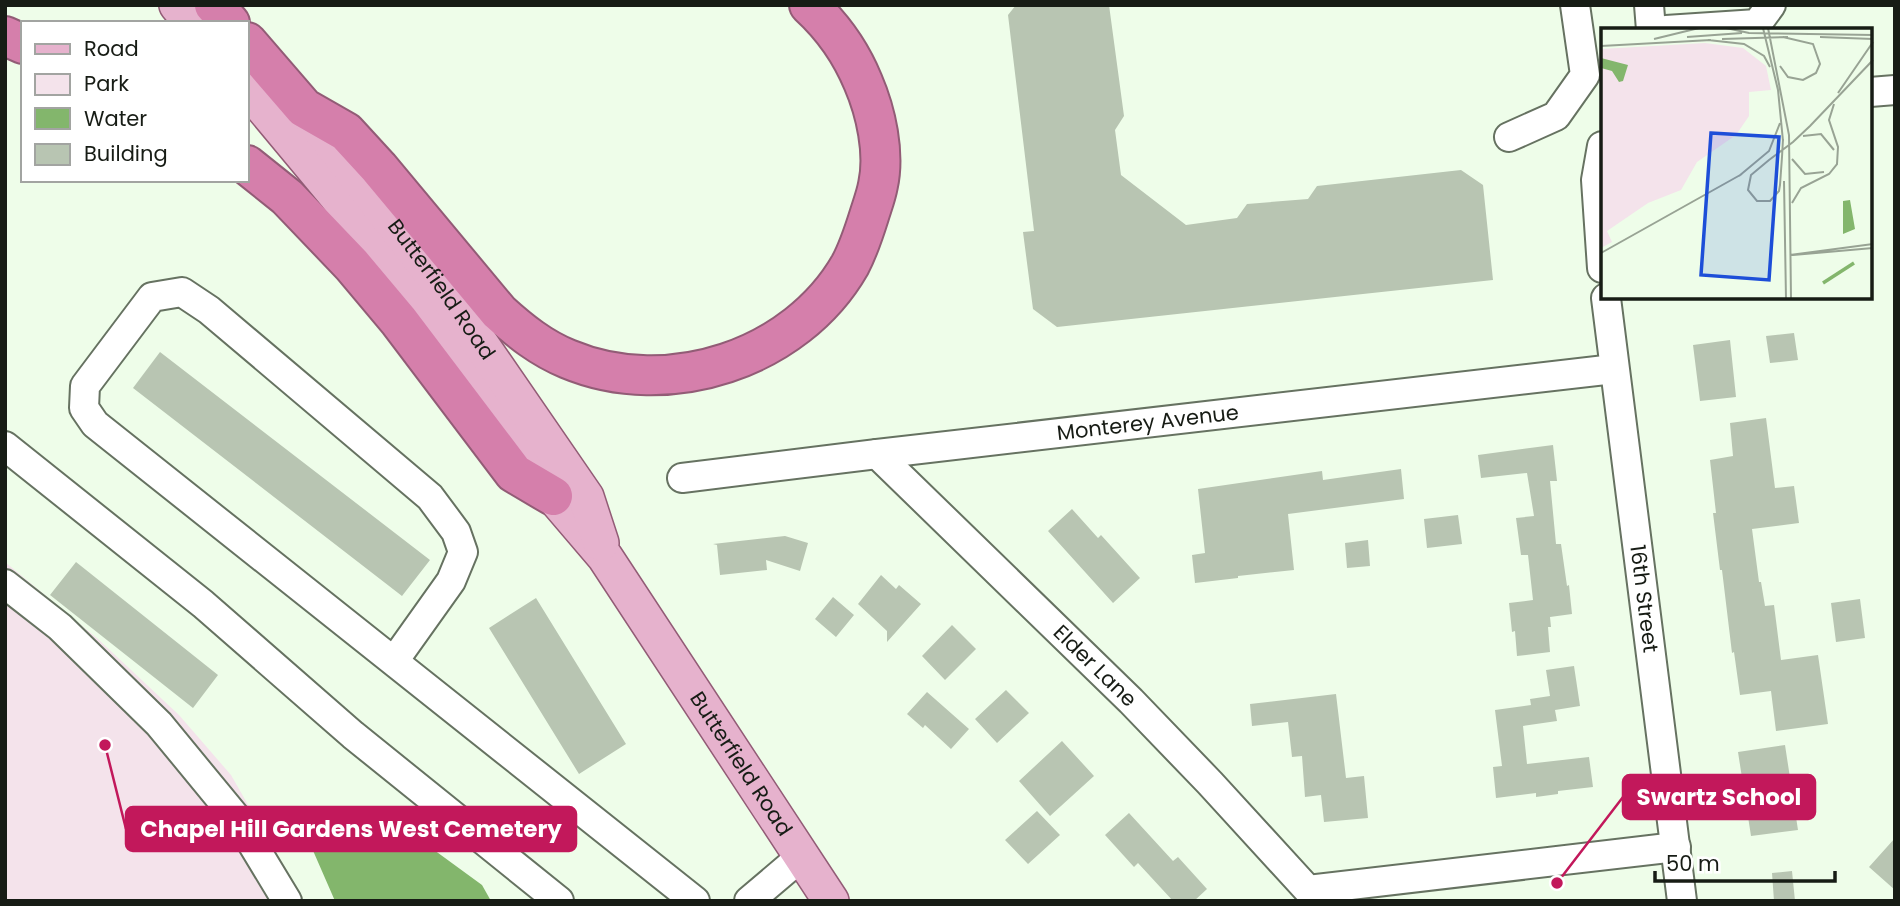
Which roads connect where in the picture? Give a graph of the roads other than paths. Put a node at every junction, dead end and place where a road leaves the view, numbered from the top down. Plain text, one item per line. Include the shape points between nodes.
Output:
1 (177, 5) edge
2 (214, 5) edge
3 (809, 5) edge
4 (1575, 5) edge
5 (1650, 5) edge
6 (1771, 5) edge
7 (190, 21) edge
8 (228, 21) edge
9 (1651, 28) edge
10 (1696, 28) edge
11 (5, 36) edge
12 (1591, 37) edge
13 (21, 43) edge
14 (248, 43) edge
15 (248, 89) edge
16 (1895, 90) edge
17 (1872, 92) edge
18 (304, 108) junction
19 (1509, 137) dead end
20 (1601, 152) edge
21 (248, 166) edge
22 (1601, 253) edge
23 (1606, 299) edge
24 (1614, 369) junction
25 (5, 446) edge
26 (877, 454) junction
27 (681, 478) dead end
28 (553, 496) junction
29 (605, 557) junction
30 (5, 584) edge
31 (394, 661) junction
32 (1676, 847) junction
33 (802, 856) junction
34 (287, 901) edge
35 (559, 901) edge
36 (695, 901) edge
37 (749, 901) edge
38 (831, 901) edge
39 (1682, 901) edge

1 - 7 main road
2 - 8 highway
3 - 18 highway via 853,58 871,100 880,139 879,184 850,264 831,292 764,347 724,365 631,376 569,360 546,348 499,312 346,132
4 - 12 street
5 - 9 street
6 - 10 street via 1757,24
11 - 13 highway
12 - 19 street via 1585,75 1556,116
14 - 18 highway, Butterfield Road
15 - 28 main road, Butterfield Road via 408,289
16 - 17 street
18 - 29 main road, Butterfield Road via 436,279 586,497
20 - 22 street via 1596,180
21 - 28 highway via 287,197 352,265 514,473
23 - 24 street, 16th Street
24 - 26 street, Monterey Avenue
24 - 32 street, 16th Street
25 - 35 street via 203,604 353,735
26 - 27 street, Monterey Avenue
26 - 32 street, Elder Lane via 1131,701 1308,891
28 - 29 main road, Butterfield Road
29 - 33 main road, Butterfield Road
30 - 34 street via 60,627 159,724 238,820
31 - 31 street via 95,424 85,408 85,386 152,297 182,292 209,310 429,497 456,532 463,552 452,581
31 - 36 street
32 - 39 street, 16th Street
33 - 37 street
33 - 38 main road, Butterfield Road

